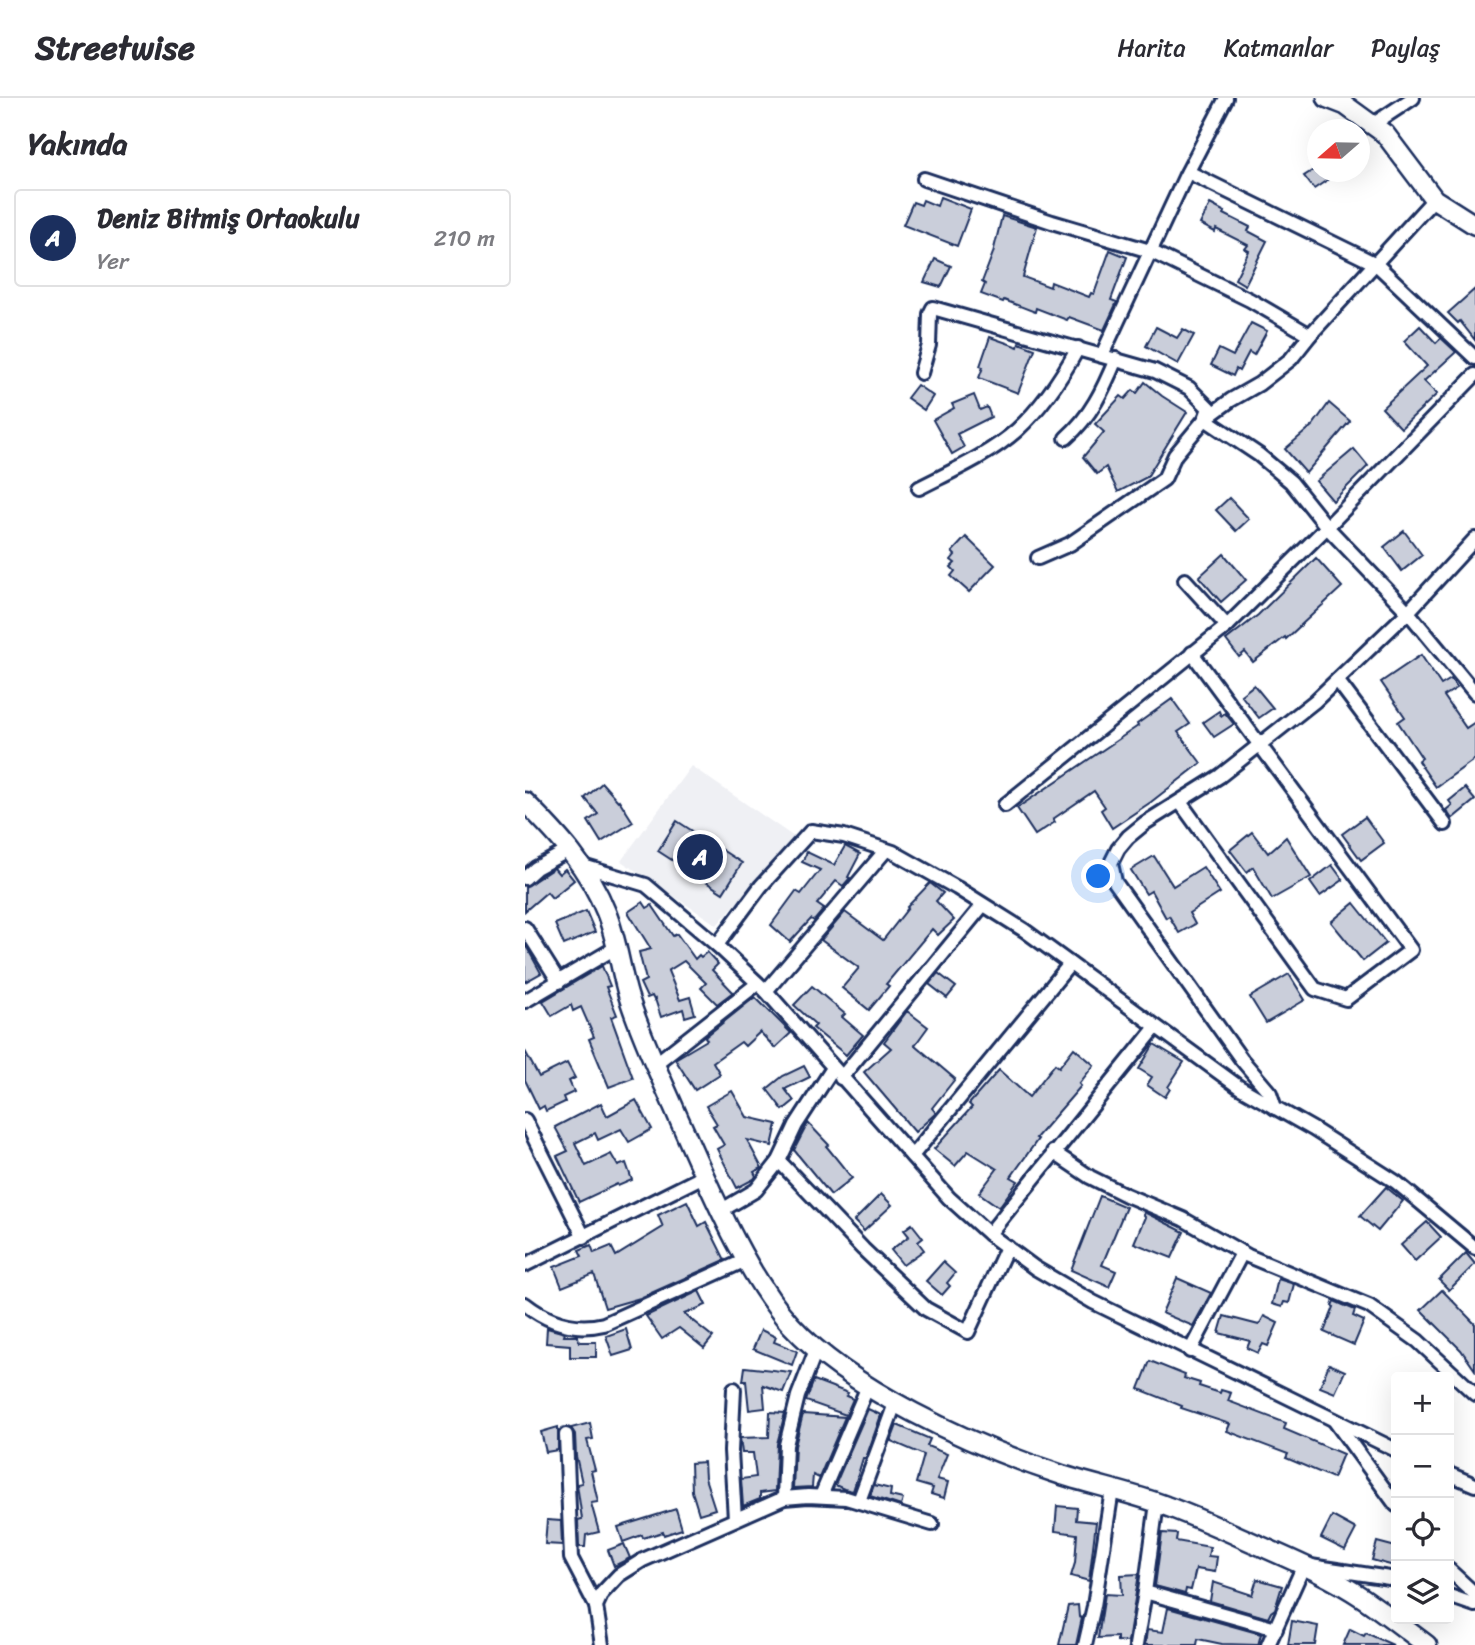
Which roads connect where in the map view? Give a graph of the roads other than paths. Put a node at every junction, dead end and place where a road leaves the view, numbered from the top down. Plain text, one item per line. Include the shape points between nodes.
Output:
1 (1226, 98) edge
2 (1327, 98) edge
3 (1413, 98) edge
4 (1372, 125) junction
5 (1188, 172) junction
6 (924, 179) dead end
7 (1434, 199) junction
8 (1475, 225) edge
9 (1150, 251) junction
10 (1376, 264) junction
11 (1310, 335) junction
12 (1079, 348) junction
13 (1102, 355) junction
14 (1475, 358) edge
15 (1116, 359) junction
16 (921, 373) dead end
17 (1475, 375) edge
18 (1205, 419) junction
19 (1066, 438) dead end
20 (919, 488) dead end
21 (1327, 527) junction
22 (1475, 540) edge
23 (1038, 558) dead end
24 (1185, 580) dead end
25 (1408, 612) junction
26 (1227, 626) junction
27 (1192, 653) junction
28 (1338, 680) junction
29 (1475, 692) edge
30 (1262, 745) junction
31 (525, 802) edge
32 (1179, 802) junction
33 (1005, 805) dead end
34 (1445, 824) dead end
35 (571, 849) junction
36 (886, 850) junction
37 (583, 866) junction
38 (525, 878) edge
39 (983, 905) junction
40 (525, 928) edge
41 (717, 945) junction
42 (617, 947) junction
43 (1070, 964) junction
44 (559, 982) junction
45 (762, 987) junction
46 (525, 1001) edge
47 (1156, 1027) junction
48 (655, 1064) junction
49 (837, 1073) junction
50 (1275, 1108) junction
51 (525, 1119) edge
52 (1053, 1152) junction
53 (912, 1156) junction
54 (779, 1161) junction
55 (705, 1176) junction
56 (722, 1210) junction
57 (989, 1234) junction
58 (584, 1237) junction
59 (1007, 1247) junction
60 (1475, 1248) edge
61 (1242, 1253) junction
62 (746, 1259) junction
63 (525, 1265) edge
64 (525, 1304) edge
65 (817, 1350) junction
66 (1190, 1351) junction
67 (868, 1385) junction
68 (734, 1389) dead end
69 (1475, 1394) edge
70 (896, 1401) junction
71 (1332, 1417) junction
72 (566, 1435) dead end
73 (1391, 1447) edge
74 (1454, 1476) edge
75 (1475, 1485) edge
76 (1112, 1490) junction
77 (821, 1496) junction
78 (783, 1497) junction
79 (1392, 1498) edge
80 (859, 1501) junction
81 (1157, 1503) junction
82 (735, 1520) junction
83 (932, 1524) dead end
84 (1304, 1565) junction
85 (1454, 1575) edge
86 (1391, 1578) edge
87 (1145, 1592) junction
88 (1475, 1594) edge
89 (1454, 1598) edge
90 (1475, 1605) edge
91 (596, 1606) junction
92 (1276, 1629) junction
93 (1088, 1644) edge
94 (602, 1645) edge
95 (1136, 1645) edge
96 (1268, 1645) edge
97 (1426, 1645) edge

1 - 5 street
2 - 4 street
3 - 4 street
4 - 7 street via 1385,134
5 - 9 street
5 - 10 street
6 - 9 street
7 - 8 street
7 - 10 street
9 - 11 street
9 - 13 street
10 - 11 street
10 - 14 street
11 - 18 street via 1259,384
12 - 13 street
12 - 16 street via 933,308
12 - 20 street via 1016,431
13 - 15 street
15 - 18 street via 1189,388 1209,408
15 - 19 street via 1089,415
17 - 21 street
18 - 21 street via 1291,482
18 - 23 street via 1175,455 1164,479 1070,544
21 - 25 street
21 - 26 street
22 - 25 street
24 - 26 street
25 - 28 street
25 - 29 street
26 - 27 street
27 - 30 street
27 - 33 street
28 - 30 street
28 - 34 street
30 - 32 street
30 - 32 street via 1411,950 1346,999 1315,989
31 - 35 street
32 - 50 street via 1128,837 1111,863 1111,873 1270,1093
35 - 37 street
35 - 38 street
36 - 39 street
36 - 41 street via 811,831 761,886
36 - 45 street
37 - 41 street via 646,885
37 - 42 street via 607,914
39 - 43 street
39 - 49 street
40 - 44 street
41 - 45 street
42 - 44 street
42 - 48 street via 628,996
43 - 47 street
43 - 53 street
44 - 46 street
45 - 48 street
45 - 49 street
47 - 50 street
47 - 52 street
48 - 55 street
49 - 53 street
49 - 54 street via 796,1125
50 - 60 street via 1397,1182
51 - 58 street
52 - 57 street
52 - 61 street via 1090,1177 1183,1219
53 - 57 street
54 - 56 street via 756,1190
54 - 59 street via 926,1309 968,1332
55 - 56 street
55 - 58 street
56 - 62 street
57 - 59 street
58 - 63 street
59 - 66 street via 1093,1303
61 - 66 street
61 - 69 street via 1369,1306 1417,1341
62 - 64 street via 587,1328 554,1322
62 - 65 street via 776,1306
65 - 67 street
65 - 78 street via 798,1396 786,1445
66 - 71 street
67 - 70 street
67 - 77 street
68 - 82 street
70 - 76 street via 998,1452
70 - 80 street
71 - 73 street
71 - 79 street
72 - 91 street via 571,1558
74 - 75 street
76 - 81 street
76 - 93 street
77 - 78 street
77 - 80 street
78 - 82 street
80 - 83 street
81 - 84 street
81 - 87 street
82 - 91 street via 643,1560 619,1575
84 - 86 street
84 - 92 street
84 - 97 street via 1361,1597
85 - 88 street
87 - 92 street
87 - 95 street
89 - 90 street
91 - 94 street
92 - 96 street

